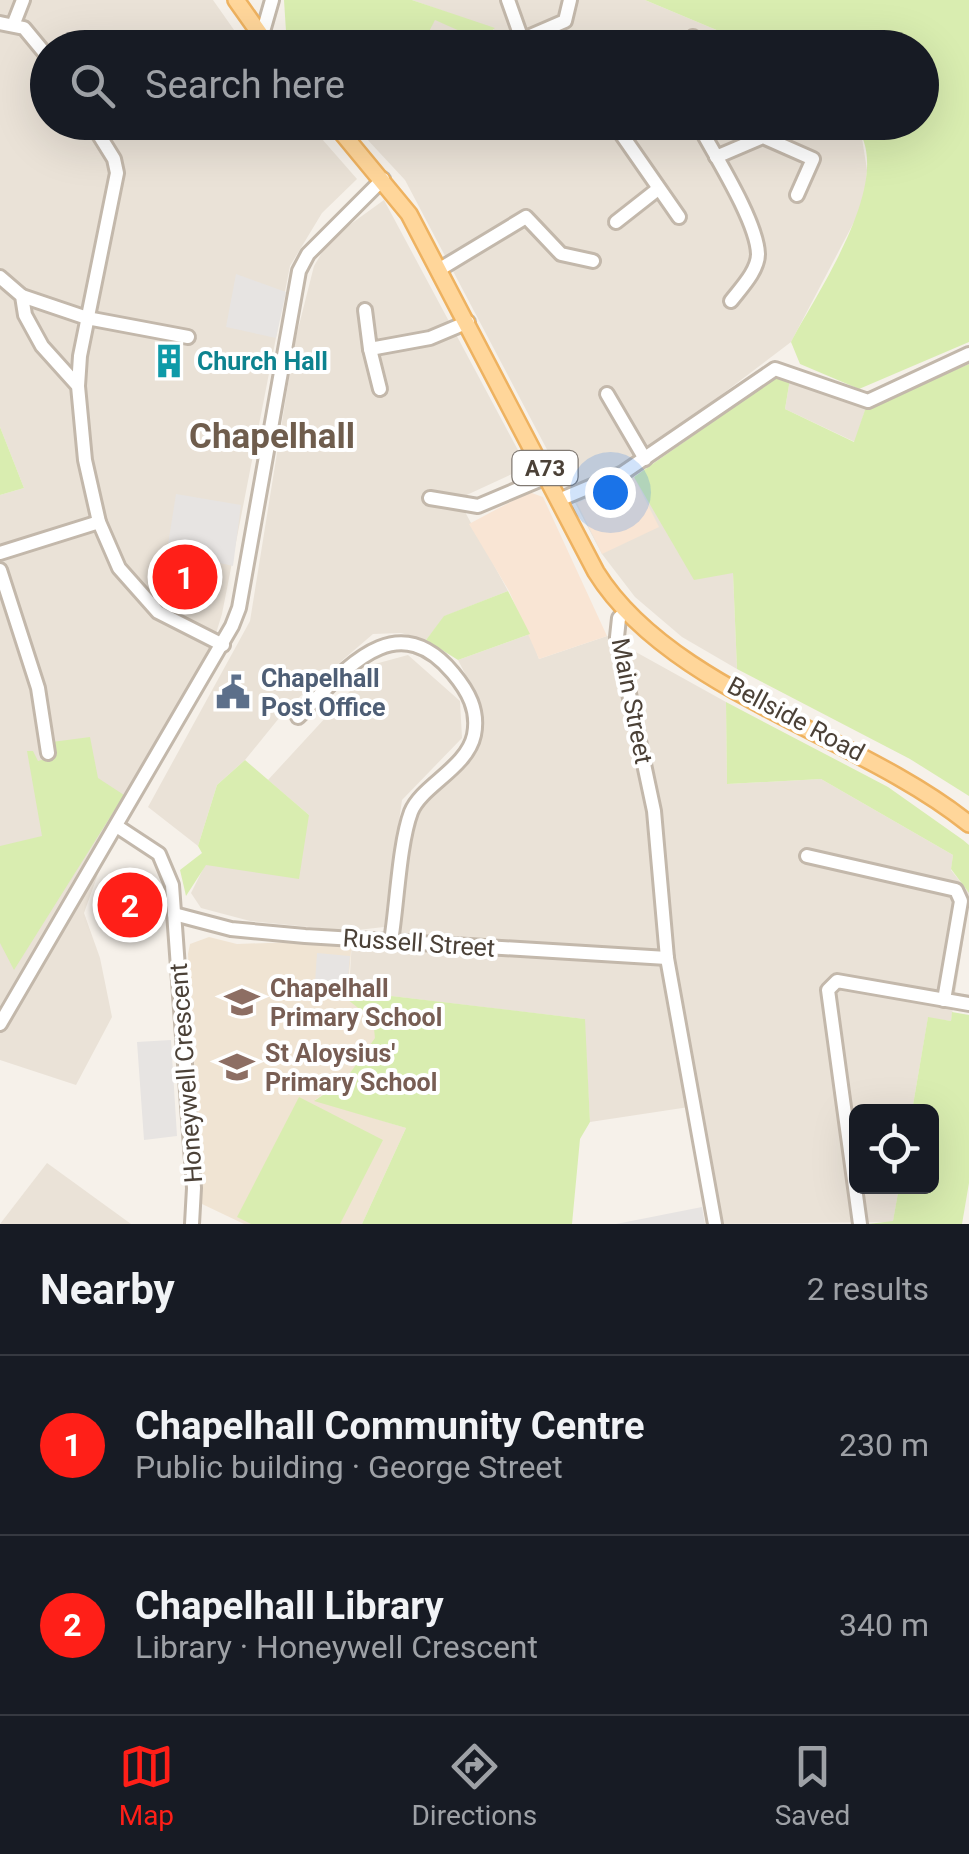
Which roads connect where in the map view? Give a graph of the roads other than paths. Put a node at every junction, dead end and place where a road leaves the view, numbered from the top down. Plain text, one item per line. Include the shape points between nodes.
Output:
1 (23, 0) edge
2 (236, 0) edge
3 (272, 0) edge
4 (508, 0) edge
5 (570, 0) edge
6 (7, 23) edge
7 (257, 30) edge
8 (268, 30) edge
9 (518, 30) edge
10 (549, 30) edge
11 (30, 35) edge
12 (102, 140) edge
13 (349, 140) edge
14 (625, 140) edge
15 (707, 140) edge
16 (746, 140) edge
17 (781, 140) edge
18 (716, 156) junction
19 (383, 180) junction
20 (658, 189) junction
21 (798, 195) dead end
22 (679, 217) dead end
23 (616, 222) dead end
24 (593, 262) dead end
25 (440, 269) junction
26 (0, 277) edge
27 (22, 296) junction
28 (731, 301) dead end
29 (366, 310) dead end
30 (88, 318) junction
31 (468, 322) junction
32 (188, 337) dead end
33 (370, 349) junction
34 (969, 354) edge
35 (78, 386) junction
36 (380, 389) dead end
37 (608, 394) dead end
38 (645, 459) junction
39 (549, 476) junction
40 (430, 498) dead end
41 (561, 499) junction
42 (99, 522) junction
43 (0, 553) edge
44 (0, 570) edge
45 (625, 612) junction
46 (223, 645) junction
47 (298, 717) dead end
48 (48, 753) dead end
49 (969, 824) edge
50 (118, 827) junction
51 (807, 856) dead end
52 (174, 914) junction
53 (392, 942) junction
54 (666, 958) junction
55 (944, 1000) junction
56 (969, 1004) edge
57 (0, 1024) edge
58 (192, 1224) edge
59 (715, 1224) edge
60 (860, 1224) edge

1 - 6 street
2 - 7 main road
3 - 8 street
4 - 9 street
5 - 10 street via 565,21
6 - 11 street
12 - 30 street via 117,173
13 - 19 main road, A73
14 - 20 street
15 - 18 street
16 - 18 street
17 - 21 street via 813,160
18 - 28 street via 758,254
19 - 25 main road, Main Street / A73
19 - 46 street via 299,271 239,608
20 - 22 street
20 - 23 street
24 - 25 street via 561,254 526,217
25 - 31 main road, Main Street / A73
26 - 27 street
27 - 30 street
27 - 35 street via 42,346
29 - 33 street
30 - 32 street
30 - 35 street
31 - 33 street via 430,338
31 - 39 main road, Main Street / A73
33 - 36 street
34 - 38 street via 868,401 775,368
35 - 42 street
37 - 38 street
38 - 41 street
39 - 40 street via 478,506
39 - 41 main road, Main Street / A73
41 - 45 main road, Main Street / A73 via 596,572
42 - 43 street
42 - 46 street via 119,568 143,598
44 - 48 street via 38,688
45 - 49 main road, Bellside Road / A73 via 687,660 872,759
45 - 54 street, Main Street via 616,637 654,811
46 - 50 street
47 - 53 street via 366,650 390,643 438,655 472,696 474,737 452,772 412,809
50 - 52 street, Honeywell Crescent via 164,863
50 - 57 street
51 - 55 street via 956,890 960,901
52 - 53 street, Russell Street via 230,929
52 - 58 street, Honeywell Crescent
53 - 54 street, Russell Street
54 - 59 street, Main Street
55 - 56 street
55 - 60 street via 837,982 828,990

